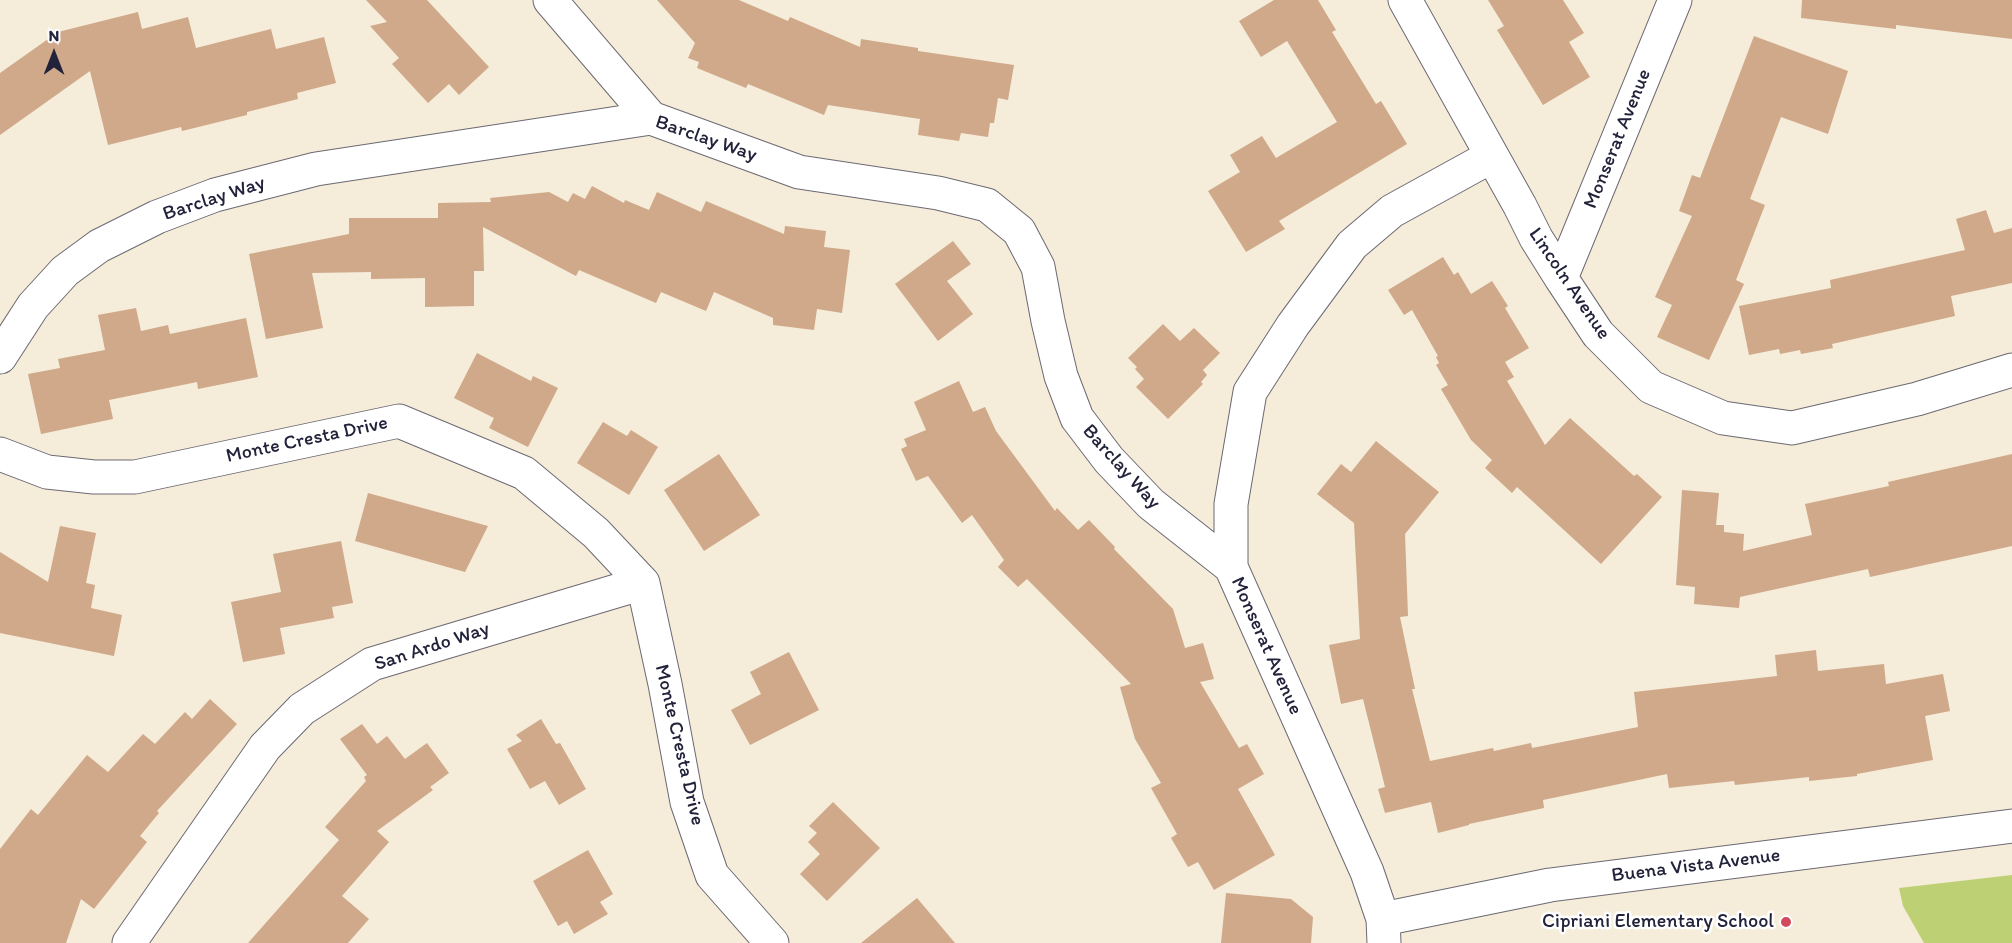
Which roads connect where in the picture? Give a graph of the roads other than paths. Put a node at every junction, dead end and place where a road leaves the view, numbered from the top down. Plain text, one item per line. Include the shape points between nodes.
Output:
1 (550, 0) edge
2 (1405, 0) edge
3 (1675, 0) edge
4 (651, 118) junction
5 (1492, 156) junction
6 (1561, 278) junction
7 (0, 357) edge
8 (2012, 370) edge
9 (0, 454) edge
10 (1231, 567) junction
11 (643, 583) junction
12 (2012, 826) edge
13 (1384, 931) edge
14 (129, 943) edge
15 (772, 943) edge

1 - 4 street
2 - 5 street, Lincoln Avenue
3 - 6 street, Monserat Avenue
4 - 7 street, Barclay Way via 315,169 215,195 157,217 99,246 65,271 33,306
4 - 10 street, Barclay Way via 799,172 938,193 987,205 1019,231 1038,267 1061,376 1077,418 1109,460 1151,504
5 - 6 street, Lincoln Avenue
5 - 10 street, Monserat Avenue via 1392,211 1360,238 1293,325 1251,392 1231,504
6 - 8 street, Lincoln Avenue via 1598,334 1651,387 1723,418 1792,428 1917,399
9 - 11 street, Monte Cresta Drive via 48,472 135,477 399,421 524,473 596,533
10 - 13 street, Monserat Avenue via 1367,872
11 - 14 street, San Ardo Way via 372,664 302,709 265,747
11 - 15 street, Monte Cresta Drive via 687,802 712,875
12 - 13 street, Buena Vista Avenue via 1550,885

